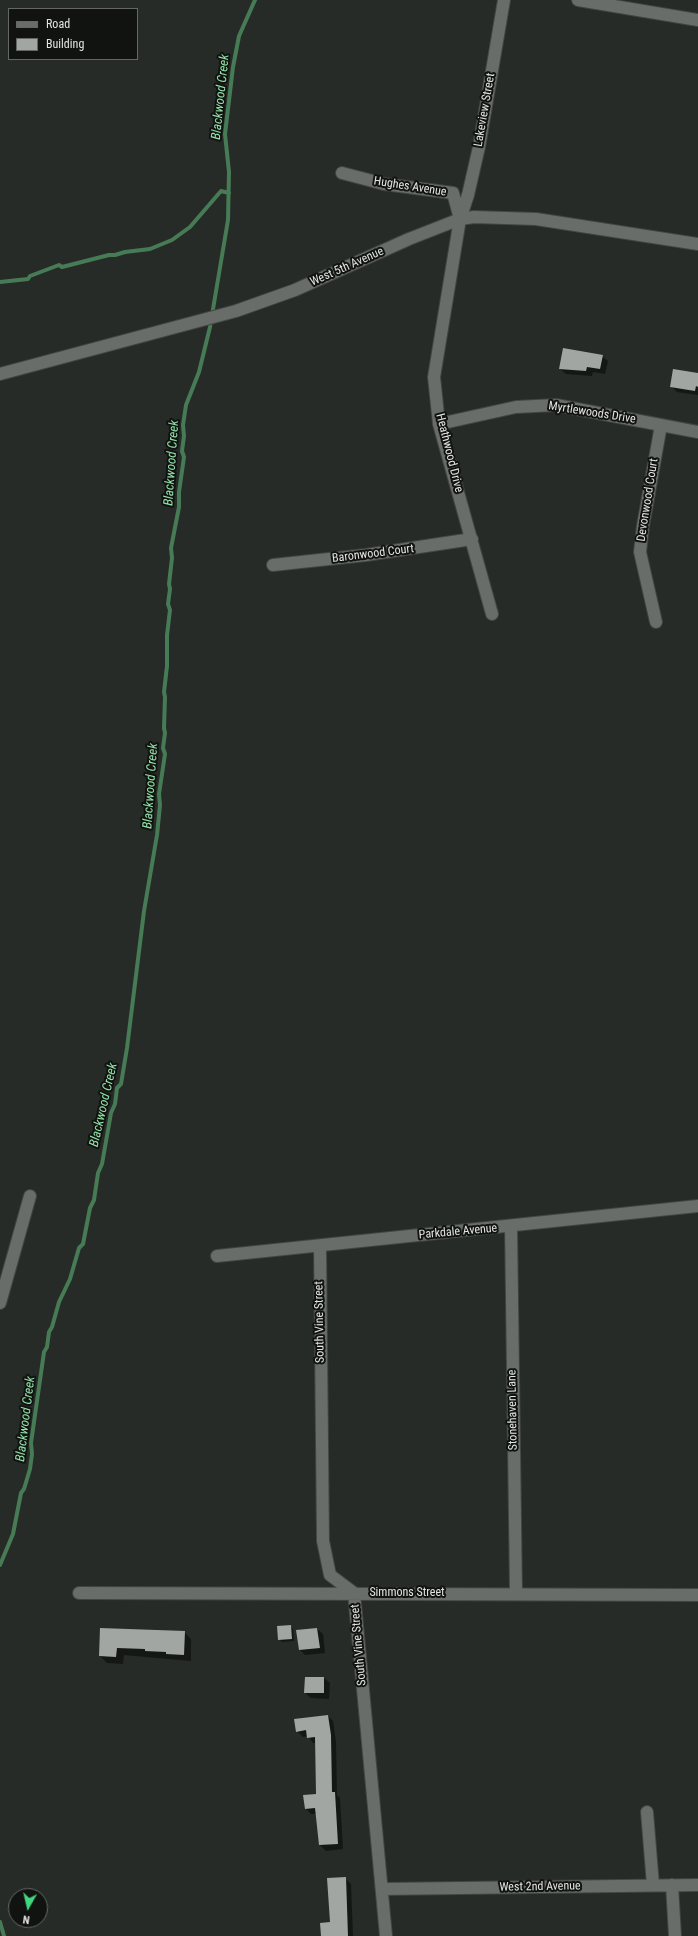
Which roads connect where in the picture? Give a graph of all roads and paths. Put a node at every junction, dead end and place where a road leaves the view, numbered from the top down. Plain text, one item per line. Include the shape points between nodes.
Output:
1 (504, 0) edge
2 (578, 0) edge
3 (698, 20) edge
4 (342, 173) dead end
5 (460, 219) junction
6 (698, 244) edge
7 (0, 374) edge
8 (439, 424) junction
9 (661, 425) junction
10 (698, 432) edge
11 (472, 539) junction
12 (273, 565) dead end
13 (492, 614) dead end
14 (656, 622) dead end
15 (30, 1196) dead end
16 (698, 1206) edge
17 (511, 1226) junction
18 (320, 1246) junction
19 (218, 1256) dead end
20 (0, 1303) edge
21 (79, 1592) dead end
22 (354, 1593) junction
23 (516, 1593) junction
24 (698, 1595) edge
25 (647, 1812) dead end
26 (672, 1885) junction
27 (698, 1885) edge
28 (653, 1886) junction
29 (382, 1889) junction
30 (386, 1936) edge
31 (675, 1936) edge

1 - 5 street, Lakeview Street via 479,147
2 - 3 street
4 - 5 street, Hughes Avenue via 384,184 453,194
5 - 6 street, West 5th Avenue via 536,219
5 - 7 street, West 5th Avenue via 295,290 236,311
5 - 8 street, Heathwood Drive via 434,377
8 - 9 street, Myrtlewoods Drive via 516,406 556,405
8 - 11 street, Heathwood Drive
9 - 10 street, Myrtlewoods Drive
9 - 14 street, Devonwood Court via 640,552
11 - 12 street, Baronwood Court via 374,554
11 - 13 street, Heathwood Drive
15 - 20 street
16 - 17 street, Parkdale Avenue
17 - 18 street, Parkdale Avenue
17 - 23 street, Stonehaven Lane
18 - 19 street, Parkdale Avenue
18 - 22 street, South Vine Street via 323,1541 330,1575
21 - 22 street, Simmons Street
22 - 23 street, Simmons Street
22 - 29 street, South Vine Street
23 - 24 street, Simmons Street
25 - 28 street
26 - 27 street, West 2nd Avenue
26 - 28 street, West 2nd Avenue
26 - 31 street
28 - 29 street, West 2nd Avenue
29 - 30 street, South Vine Street

